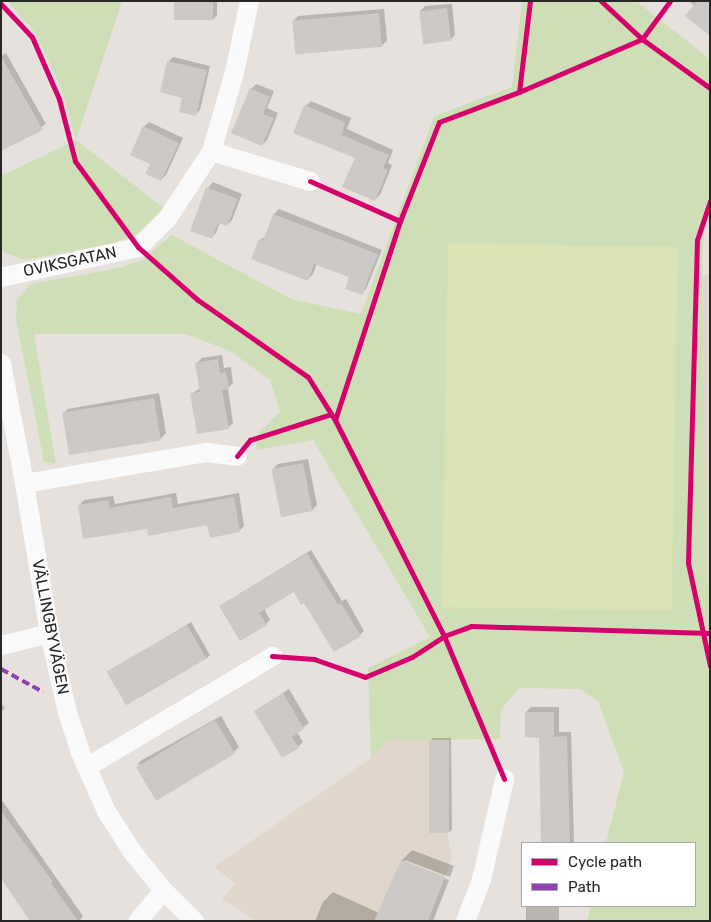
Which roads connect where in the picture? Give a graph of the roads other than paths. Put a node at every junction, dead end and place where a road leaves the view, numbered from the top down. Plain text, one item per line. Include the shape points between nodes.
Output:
1 (249, 1) edge
2 (211, 152) junction
3 (310, 181) dead end
4 (1, 277) edge
5 (1, 363) edge
6 (237, 456) dead end
7 (24, 483) junction
8 (49, 633) junction
9 (1, 645) edge
10 (272, 656) dead end
11 (86, 768) junction
12 (504, 779) dead end
13 (163, 890) junction
14 (137, 921) edge
15 (194, 921) edge
16 (465, 921) edge

1 - 2 street, OVIKSGATAN via 234,72
2 - 3 street
2 - 4 street, OVIKSGATAN via 167,218 138,248
5 - 7 street, VÄLLINGBYVÄGEN
6 - 7 street via 206,452
7 - 8 street, VÄLLINGBYVÄGEN
8 - 9 street
8 - 11 street, VÄLLINGBYVÄGEN via 67,712
10 - 11 street
11 - 13 street, VÄLLINGBYVÄGEN via 106,811 133,853
12 - 16 street via 481,879
13 - 14 street
13 - 15 street, VÄLLINGBYVÄGEN

